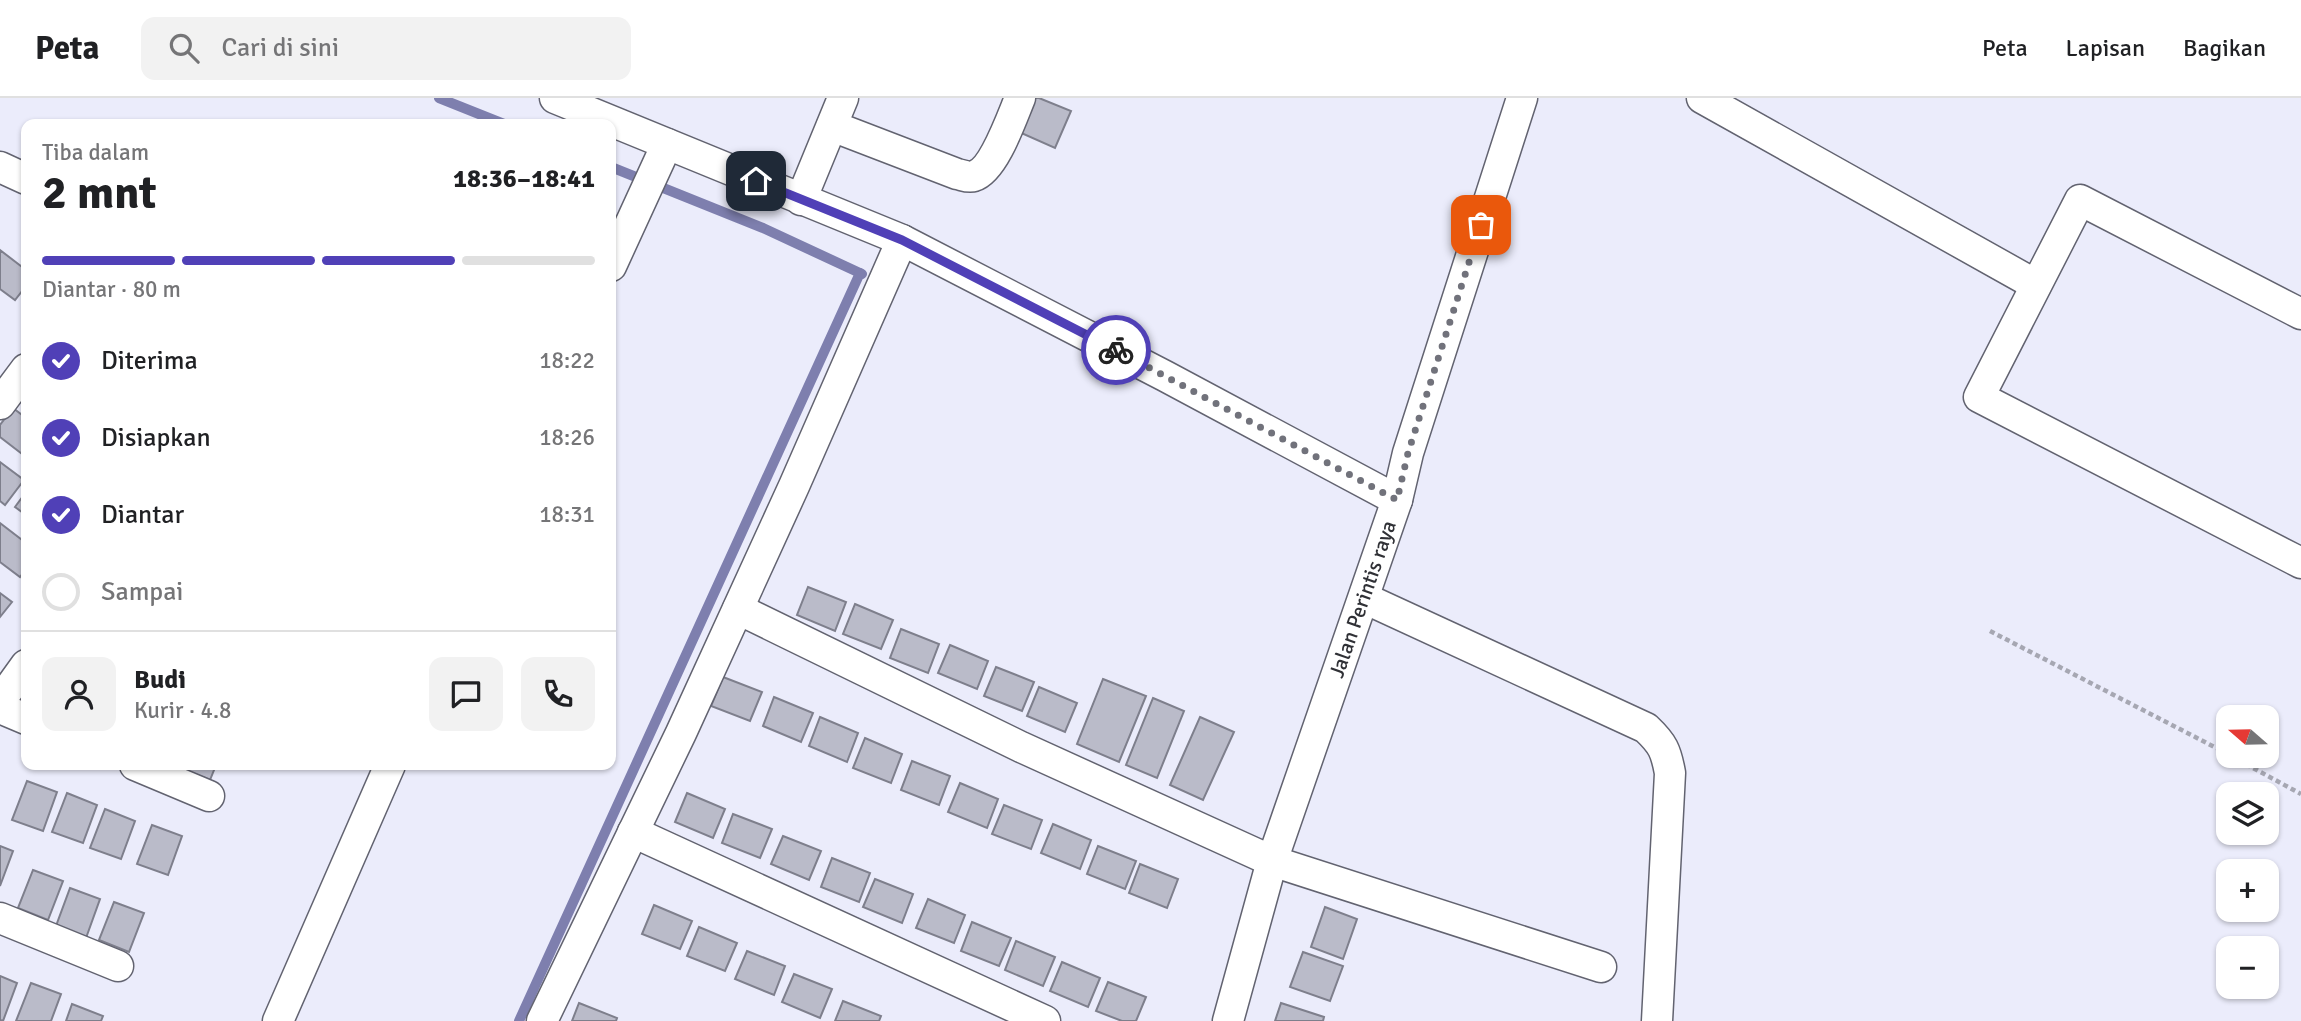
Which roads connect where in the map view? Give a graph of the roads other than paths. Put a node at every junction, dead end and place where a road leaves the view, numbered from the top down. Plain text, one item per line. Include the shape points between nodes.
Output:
1 (555, 98) edge
2 (843, 98) edge
3 (1020, 98) edge
4 (1522, 98) edge
5 (1702, 98) edge
6 (606, 119) edge
7 (616, 123) edge
8 (832, 126) junction
9 (667, 144) junction
10 (0, 167) edge
11 (21, 177) edge
12 (801, 200) junction
13 (902, 240) junction
14 (616, 255) edge
15 (2036, 285) junction
16 (2301, 314) edge
17 (21, 376) edge
18 (0, 404) edge
19 (1397, 500) junction
20 (2301, 563) edge
21 (1364, 598) junction
22 (738, 610) junction
23 (21, 672) edge
24 (0, 701) edge
25 (0, 708) edge
26 (21, 717) edge
27 (147, 770) edge
28 (388, 770) edge
29 (209, 796) dead end
30 (633, 832) junction
31 (1272, 861) junction
32 (0, 918) edge
33 (118, 965) dead end
34 (1601, 967) dead end
35 (278, 1021) edge
36 (542, 1021) edge
37 (1045, 1021) edge
38 (1228, 1021) edge
39 (1657, 1021) edge

1 - 6 street
2 - 8 street
3 - 8 street via 1000,144 976,176 957,174
4 - 19 street, Jalan Perintis raya
5 - 15 street
7 - 9 street
8 - 12 street
9 - 12 street
9 - 14 street
10 - 11 street
12 - 13 street
13 - 19 street
13 - 22 street
15 - 16 street via 2080,200
15 - 20 street via 1979,397
17 - 18 street
19 - 21 street, Jalan Perintis raya
21 - 31 street, Jalan Perintis raya
21 - 39 street via 1646,728 1660,740 1670,774
22 - 30 street
22 - 31 street via 1021,747
23 - 24 street
25 - 26 street
27 - 29 street
28 - 35 street
30 - 36 street
30 - 37 street
31 - 34 street
31 - 38 street, Jalan Perintis raya
32 - 33 street

